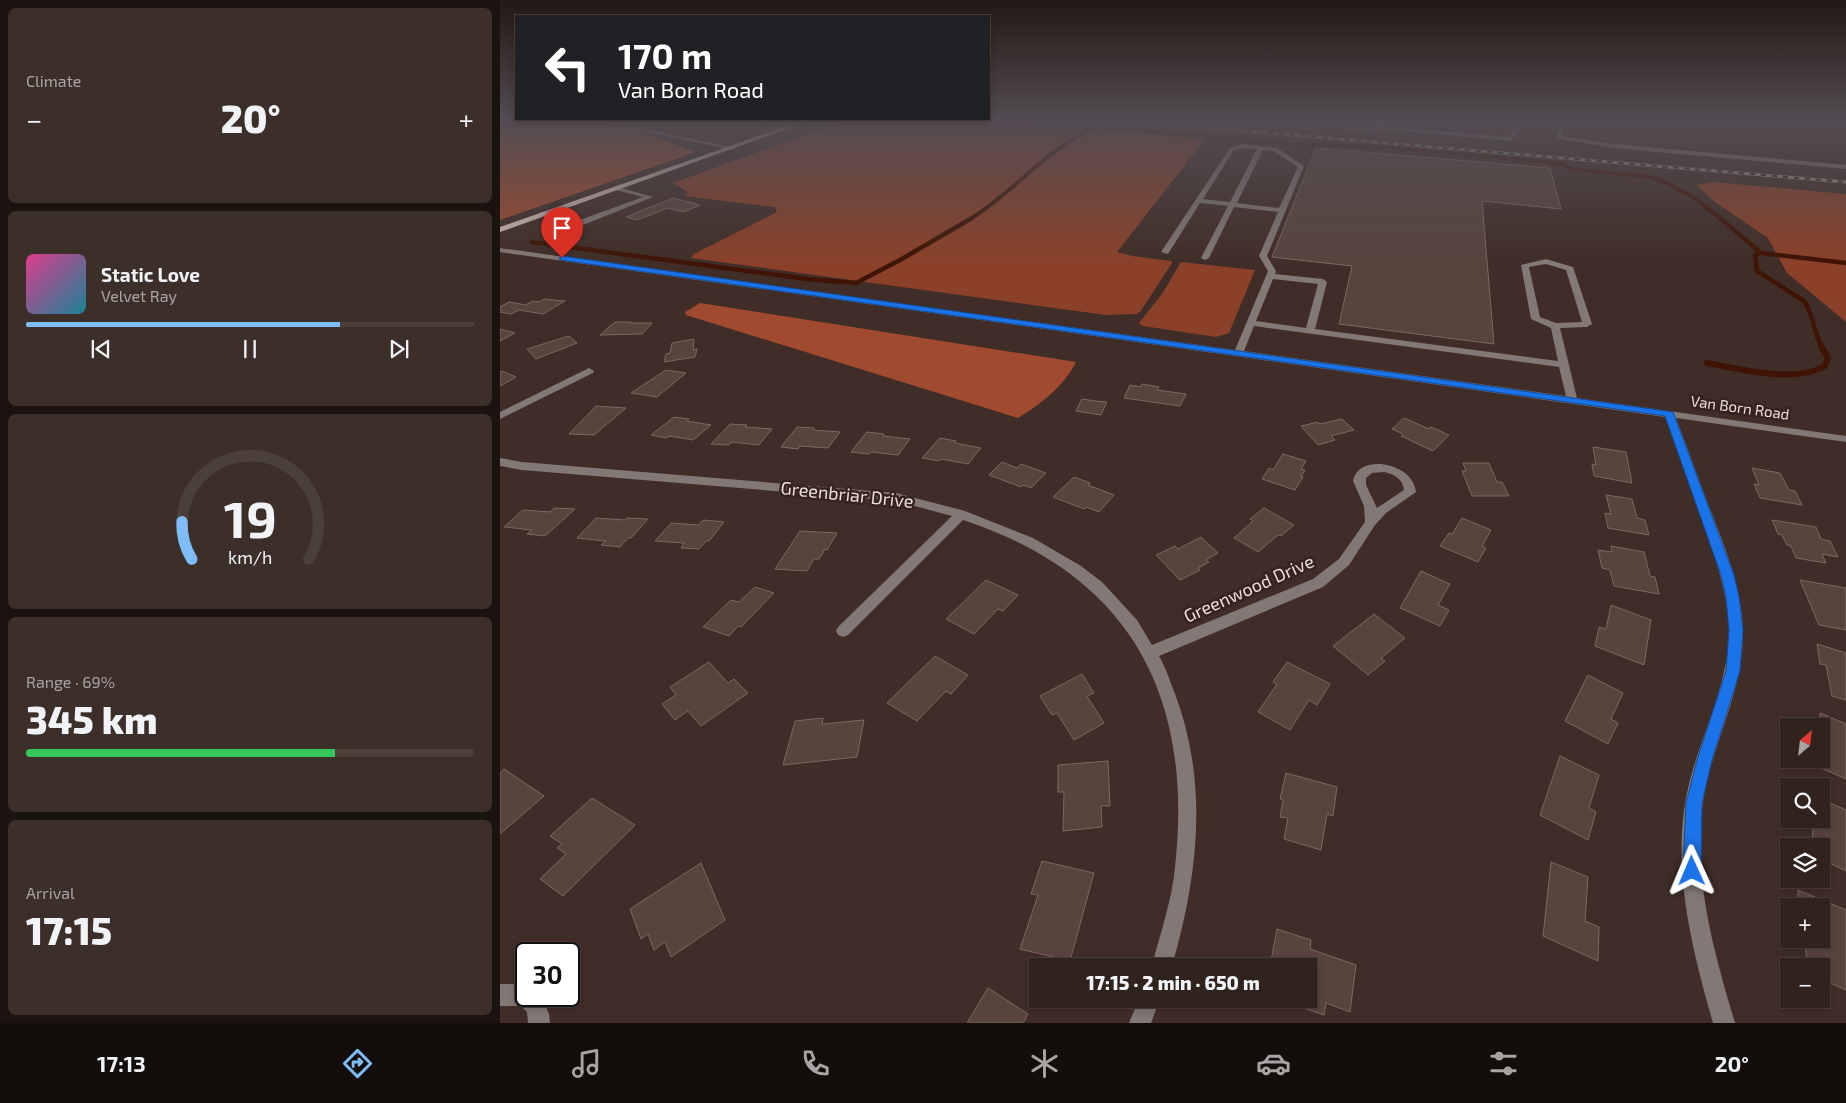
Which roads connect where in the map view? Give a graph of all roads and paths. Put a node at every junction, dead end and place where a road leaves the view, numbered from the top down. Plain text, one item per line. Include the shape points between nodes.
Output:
1 (674, 169) edge
2 (1220, 169) edge
3 (1250, 169) edge
4 (1300, 169) edge
5 (618, 189) junction
6 (1198, 201) junction
7 (1231, 205) junction
8 (1282, 210) junction
9 (580, 223) dead end
10 (500, 230) edge
11 (500, 250) edge
12 (1165, 252) dead end
13 (1205, 258) dead end
14 (1270, 276) junction
15 (1251, 323) junction
16 (1555, 326) junction
17 (1310, 331) junction
18 (1238, 354) junction
19 (1564, 365) junction
20 (589, 371) dead end
21 (1572, 401) junction
22 (1669, 414) junction
23 (500, 416) edge
24 (1846, 439) edge
25 (500, 462) edge
26 (961, 514) junction
27 (1371, 522) dead end
28 (843, 631) dead end
29 (1150, 653) junction
30 (1164, 958) edge
31 (500, 995) edge
32 (1146, 1008) edge
33 (539, 1023) edge
34 (1140, 1023) edge
35 (1724, 1023) edge

1 - 5 main road
2 - 6 street
3 - 7 street
4 - 8 street
5 - 9 street via 650,197
5 - 10 main road
6 - 7 street
6 - 12 street
7 - 8 street
7 - 13 street
8 - 14 street via 1263,256 1272,271
11 - 18 street, Van Born Road
14 - 15 street
14 - 17 street via 1323,282
15 - 17 street
15 - 18 street
16 - 16 street via 1536,319 1525,264 1546,261 1570,269 1587,324
16 - 19 street
17 - 19 street
18 - 21 street, Van Born Road
19 - 21 street
20 - 23 street
21 - 22 street, Van Born Road
22 - 24 street, Van Born Road
22 - 35 street via 1727,575 1736,630 1733,671 1694,803 1691,856 1694,901
25 - 26 street, Greenbriar Drive via 896,497
26 - 28 street
26 - 29 street, Greenbriar Drive via 1032,543 1079,571 1115,604
27 - 29 street, Greenwood Drive via 1344,562 1318,583
29 - 30 street, Greenbriar Drive via 1166,688 1178,728 1187,782 1188,832 1182,891
31 - 33 street via 516,993 526,996 534,1003
32 - 34 street

